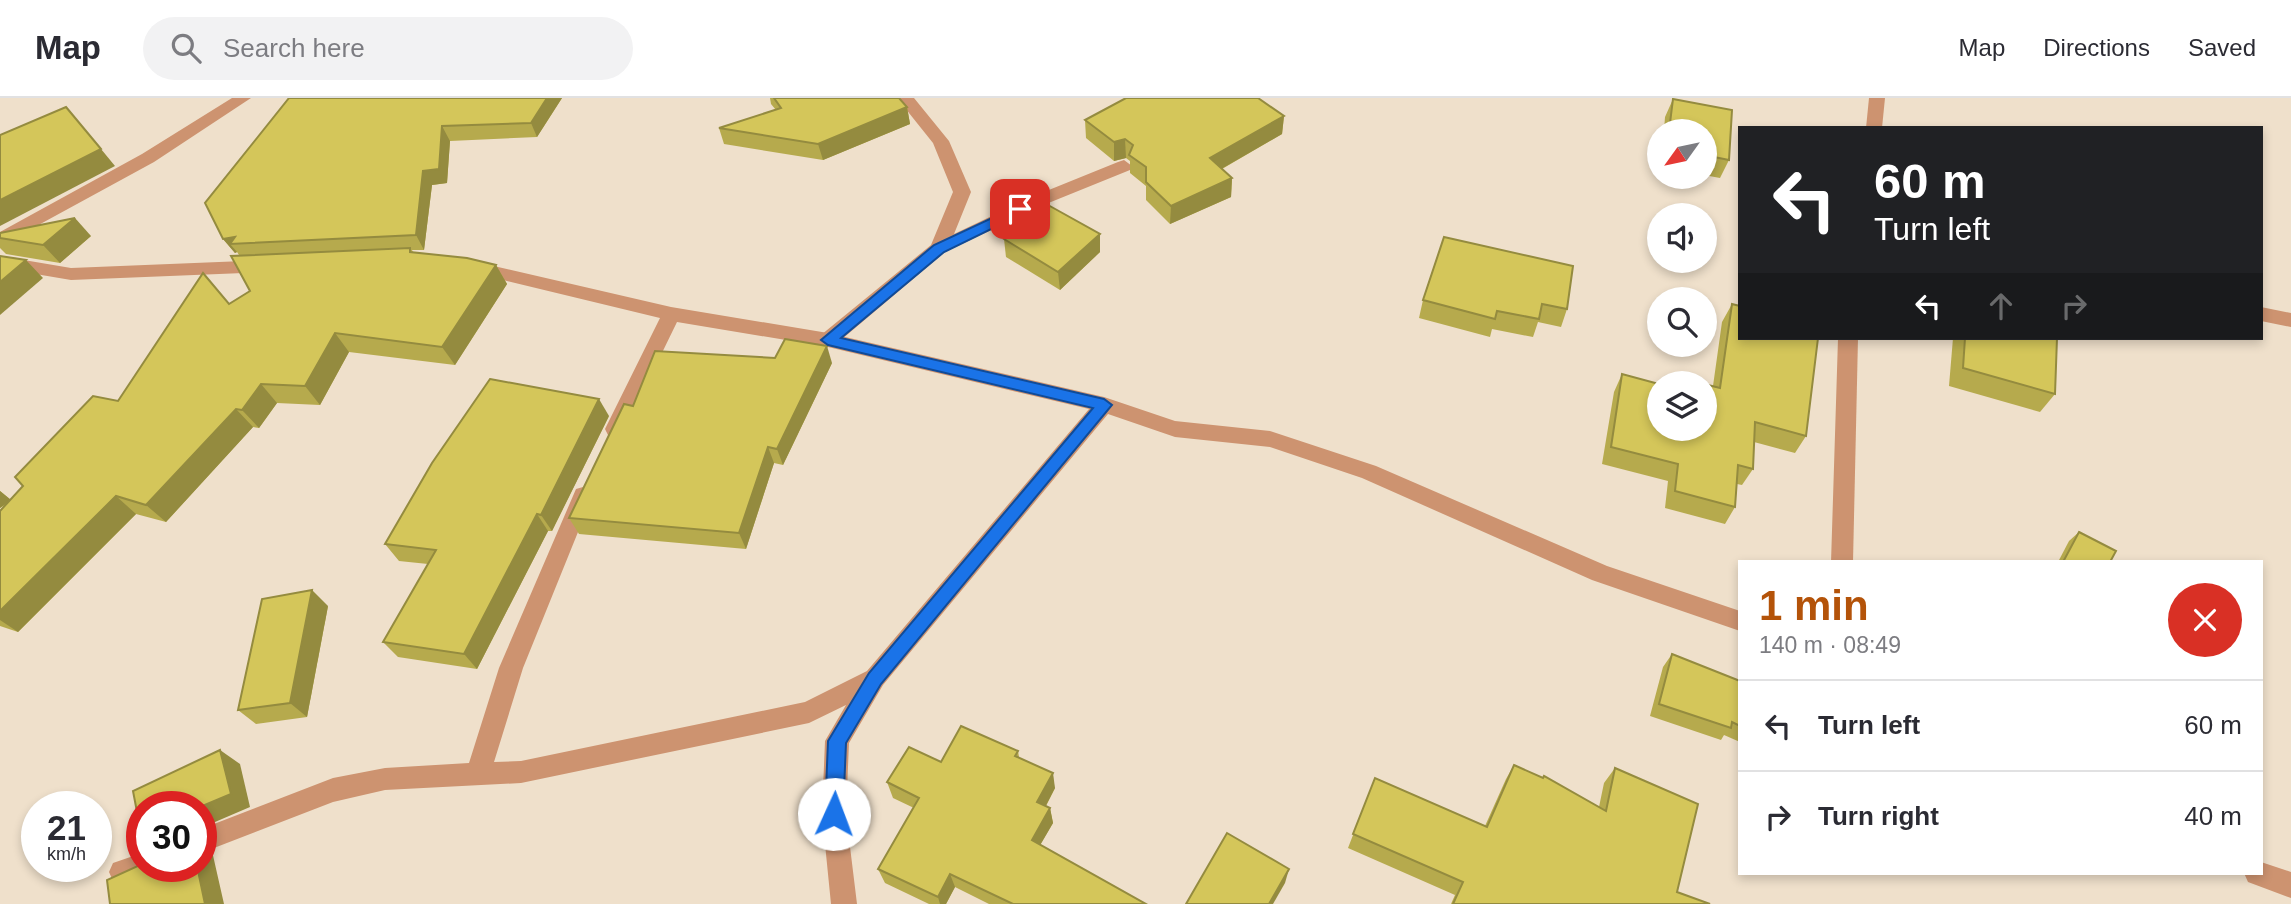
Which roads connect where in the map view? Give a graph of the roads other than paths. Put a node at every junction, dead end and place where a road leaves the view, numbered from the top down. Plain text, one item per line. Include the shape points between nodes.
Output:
1 (243, 98) edge
2 (905, 98) edge
3 (1877, 98) edge
4 (1874, 126) edge
5 (1124, 166) dead end
6 (0, 240) edge
7 (939, 248) junction
8 (449, 261) edge
9 (0, 262) edge
10 (287, 265) edge
11 (671, 314) junction
12 (2263, 314) edge
13 (2291, 320) edge
14 (828, 340) junction
15 (1848, 340) edge
16 (1104, 405) junction
17 (607, 446) edge
18 (590, 479) edge
19 (1842, 560) edge
20 (1738, 620) edge
21 (875, 678) junction
22 (478, 774) junction
23 (217, 835) edge
24 (2263, 875) edge
25 (2291, 885) edge
26 (844, 904) edge

1 - 6 street via 148,159
2 - 7 street via 941,141 962,192
3 - 4 street
5 - 7 street
7 - 14 street
8 - 11 street
9 - 10 street via 71,274
11 - 14 street
11 - 17 street
12 - 13 street
14 - 16 street
15 - 19 street
16 - 20 street via 1175,429 1270,439 1369,472 1600,573
16 - 21 street
18 - 22 street via 511,668
21 - 22 street via 809,712 521,772
21 - 26 street via 837,741 834,814
22 - 23 street via 386,779 333,790
24 - 25 street

